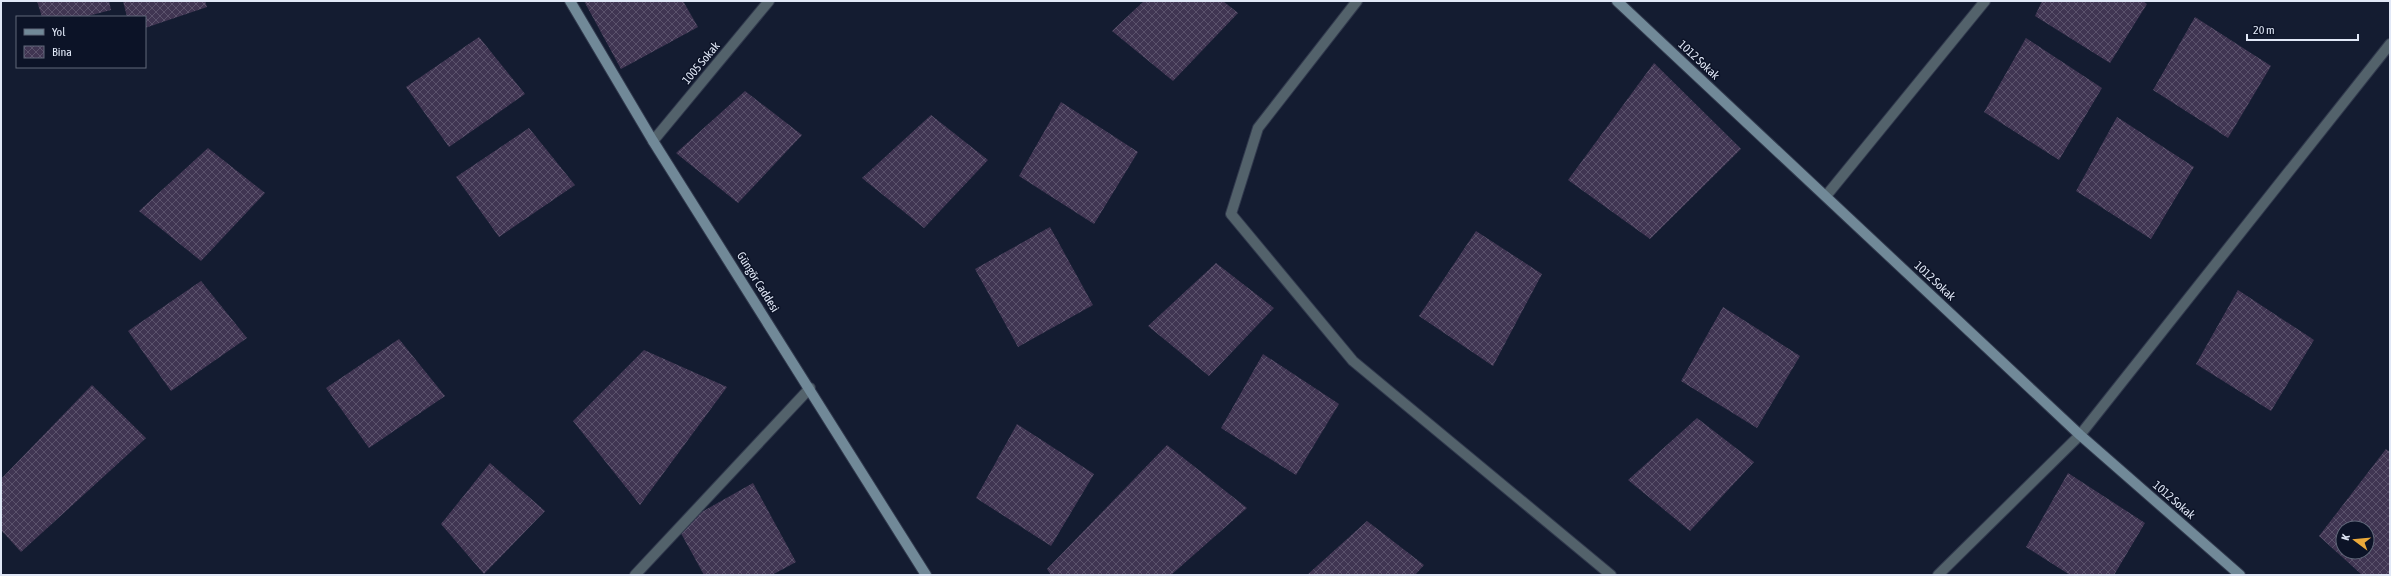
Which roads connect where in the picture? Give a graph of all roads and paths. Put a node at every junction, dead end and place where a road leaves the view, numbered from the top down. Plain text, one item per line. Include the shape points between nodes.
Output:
1 (570, 1) edge
2 (769, 1) edge
3 (1357, 1) edge
4 (1617, 1) edge
5 (1985, 1) edge
6 (2390, 44) edge
7 (653, 141) junction
8 (1826, 196) junction
9 (810, 388) junction
10 (2080, 435) junction
11 (635, 575) edge
12 (926, 575) edge
13 (1611, 575) edge
14 (1938, 575) edge
15 (2240, 575) edge

1 - 7 street, Güngör Caddesi
2 - 7 street, 1005 Sokak
3 - 13 street via 1258,128 1231,214 1354,361
4 - 8 street, 1012 Sokak
5 - 8 street
6 - 10 street
7 - 9 street, Güngör Caddesi
8 - 10 street, 1012 Sokak
9 - 11 street
9 - 12 street, Güngör Caddesi
10 - 14 street
10 - 15 street, 1012 Sokak

